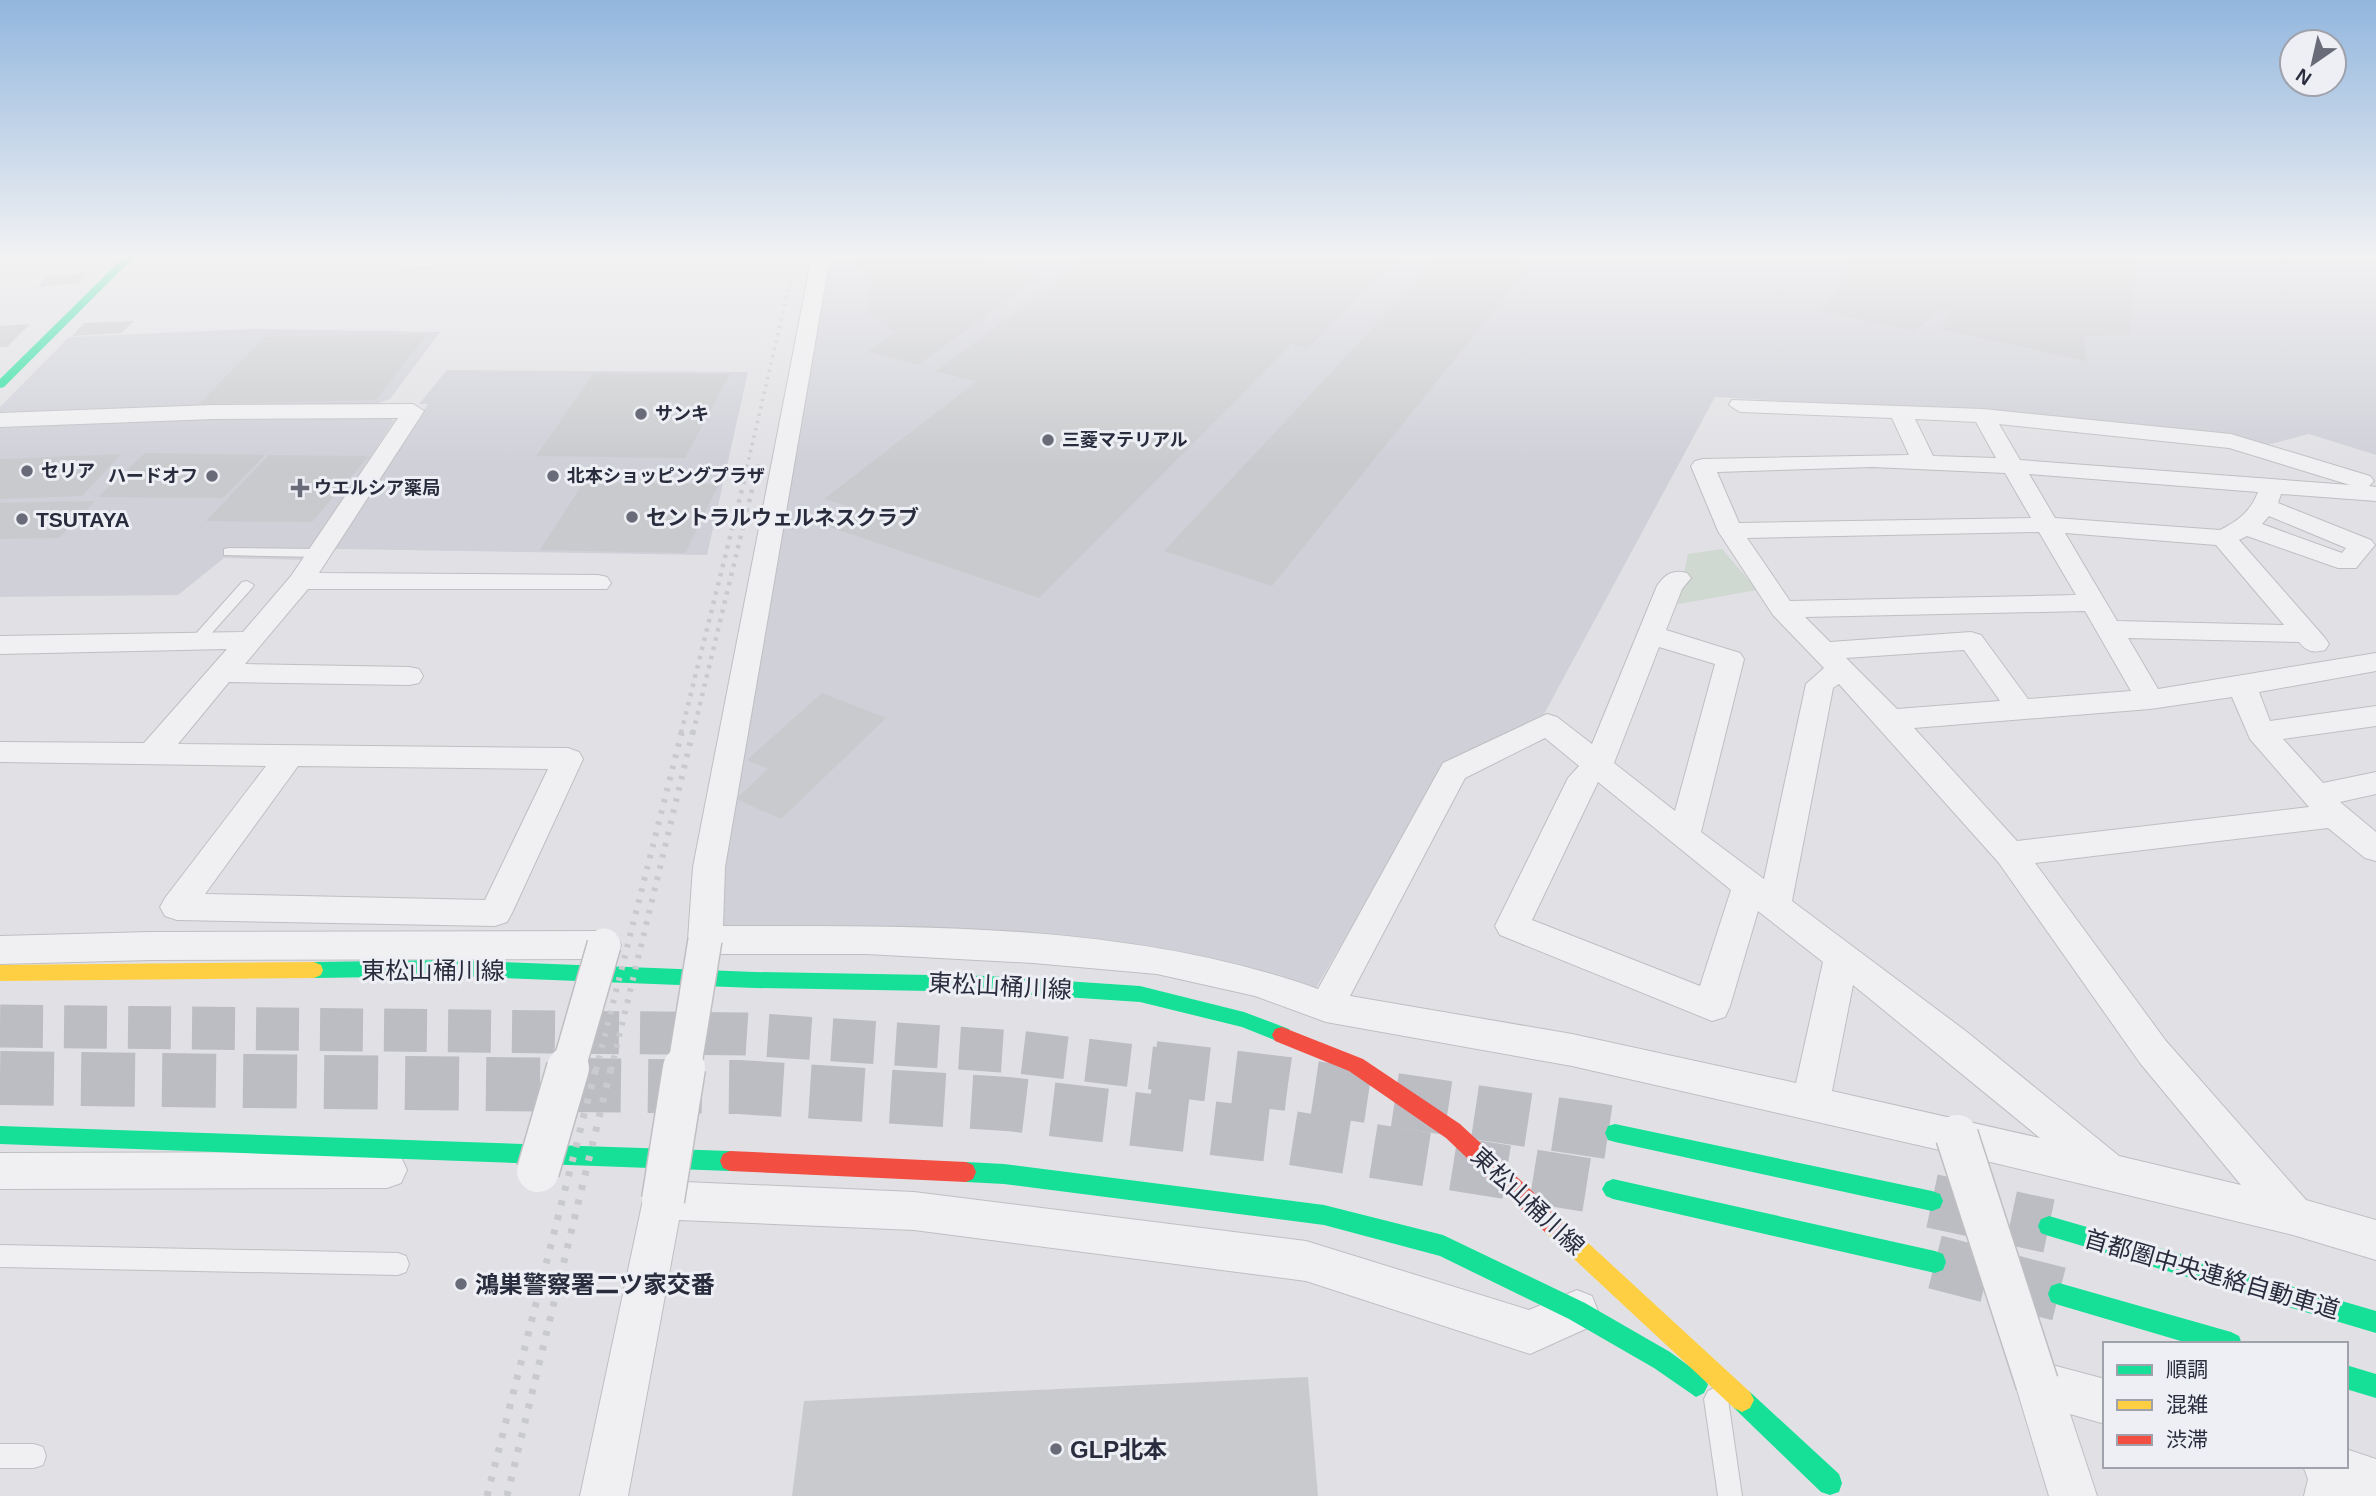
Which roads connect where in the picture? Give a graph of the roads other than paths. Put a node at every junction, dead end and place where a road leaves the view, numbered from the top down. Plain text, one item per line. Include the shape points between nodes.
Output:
1 (60, 326) edge
2 (809, 326) edge
3 (0, 385) edge
4 (1740, 405) dead end
5 (1900, 412) junction
6 (1983, 416) junction
7 (0, 420) edge
8 (1925, 463) junction
9 (2014, 466) junction
10 (2376, 486) edge
11 (2376, 494) edge
12 (2269, 496) junction
13 (2046, 525) junction
14 (1730, 531) junction
15 (2235, 532) junction
16 (229, 552) dead end
17 (320, 553) junction
18 (1678, 579) dead end
19 (302, 581) junction
20 (598, 583) dead end
21 (247, 585) dead end
22 (2092, 603) junction
23 (1782, 609) junction
24 (2108, 629) junction
25 (2306, 634) junction
26 (1651, 635) junction
27 (253, 640) junction
28 (197, 641) junction
29 (0, 645) edge
30 (1832, 660) junction
31 (2376, 662) edge
32 (2335, 669) junction
33 (225, 673) junction
34 (409, 676) dead end
35 (2242, 688) junction
36 (2150, 699) junction
37 (2019, 707) junction
38 (2376, 716) edge
39 (1890, 720) junction
40 (2260, 732) junction
41 (0, 752) edge
42 (153, 753) junction
43 (289, 757) junction
44 (1597, 768) junction
45 (2376, 783) edge
46 (2325, 806) junction
47 (1684, 836) junction
48 (2376, 849) edge
49 (2011, 855) junction
50 (1762, 895) junction
51 (177, 907) junction
52 (495, 913) junction
53 (705, 940) junction
54 (150, 946) junction
55 (478, 947) junction
56 (0, 950) edge
57 (1841, 957) junction
58 (0, 973) edge
59 (1326, 1007) junction
60 (1811, 1103) junction
61 (1615, 1133) tunnel mouth
62 (0, 1135) edge
63 (1957, 1136) junction
64 (0, 1171) edge
65 (2109, 1172) junction
66 (1613, 1189) tunnel mouth
67 (663, 1199) junction
68 (1932, 1201) tunnel mouth
69 (2293, 1216) junction
70 (2049, 1226) tunnel mouth
71 (2376, 1240) edge
72 (0, 1256) edge
73 (1936, 1262) tunnel mouth
74 (398, 1264) dead end
75 (2059, 1294) tunnel mouth
76 (1577, 1311) junction
77 (2376, 1322) edge
78 (2224, 1342) edge
79 (2348, 1378) edge
80 (2037, 1382) junction
81 (2376, 1386) edge
82 (1716, 1399) junction
83 (2103, 1401) edge
84 (0, 1456) edge
85 (34, 1456) dead end
86 (1830, 1483) junction
87 (604, 1496) edge
88 (1730, 1496) edge
89 (1847, 1496) edge
90 (2073, 1496) edge

1 - 3 main road
2 - 53 street via 719,814 706,892
4 - 5 street
5 - 6 street
5 - 8 street
6 - 9 street
6 - 10 street via 2231,441
7 - 17 street via 201,412 413,411
8 - 9 street
8 - 14 street via 1699,455
9 - 12 street
9 - 13 street
11 - 12 street
12 - 15 street
12 - 15 street via 2362,545 2347,563
13 - 14 street
13 - 15 street
13 - 22 street
14 - 23 street
15 - 25 street
16 - 17 lane
17 - 19 street
18 - 26 street via 1670,586
19 - 20 street
19 - 27 street
21 - 28 lane
22 - 23 street
22 - 24 street
23 - 30 street
24 - 25 street
24 - 36 street
25 - 32 street
26 - 44 street
26 - 47 street via 1730,659
27 - 28 street
27 - 33 street
28 - 29 street
30 - 37 street via 1970,641
30 - 39 street
30 - 50 street via 1820,684
31 - 32 street
32 - 35 street
33 - 34 street
33 - 42 street
35 - 36 street
35 - 40 street
36 - 37 street
37 - 39 street
38 - 40 street
39 - 49 street
40 - 46 street
41 - 42 street
42 - 43 street
43 - 51 street
43 - 52 street via 568,759
44 - 47 street
44 - 50 street via 1583,778 1512,926 1712,1006
44 - 59 street via 1547,724 1454,771
45 - 46 street
46 - 48 street
46 - 49 street
47 - 50 street
49 - 69 street via 2153,1052
50 - 57 street
51 - 52 street
51 - 54 street
52 - 55 street
53 - 59 street via 866,940 1157,960 1257,982
53 - 67 street, bridge
54 - 55 street
54 - 56 street
55 - 64 street, bridge via 604,946 538,1171
57 - 60 street
57 - 65 street via 1954,1043
58 - 86 main road, 東松山桶川線 via 453,968 988,984 1140,994 1244,1020 1356,1065 1453,1131
59 - 60 street via 1572,1049
60 - 63 street
61 - 68 main road
62 - 76 main road, 東松山桶川線 via 1004,1174 1324,1215 1443,1246
63 - 65 street
63 - 80 street, bridge
65 - 69 street
66 - 73 main road
67 - 76 street via 914,1211 1306,1261 1530,1332
67 - 87 street
69 - 71 street
70 - 77 main road, 首都圏中央連絡自動車道
72 - 74 lane
75 - 78 main road
76 - 82 main road, 東松山桶川線 via 1662,1360
79 - 81 main road
80 - 83 street
80 - 90 street
82 - 86 main road, 東松山桶川線
82 - 88 lane
84 - 85 lane
86 - 89 main road, 東松山桶川線

